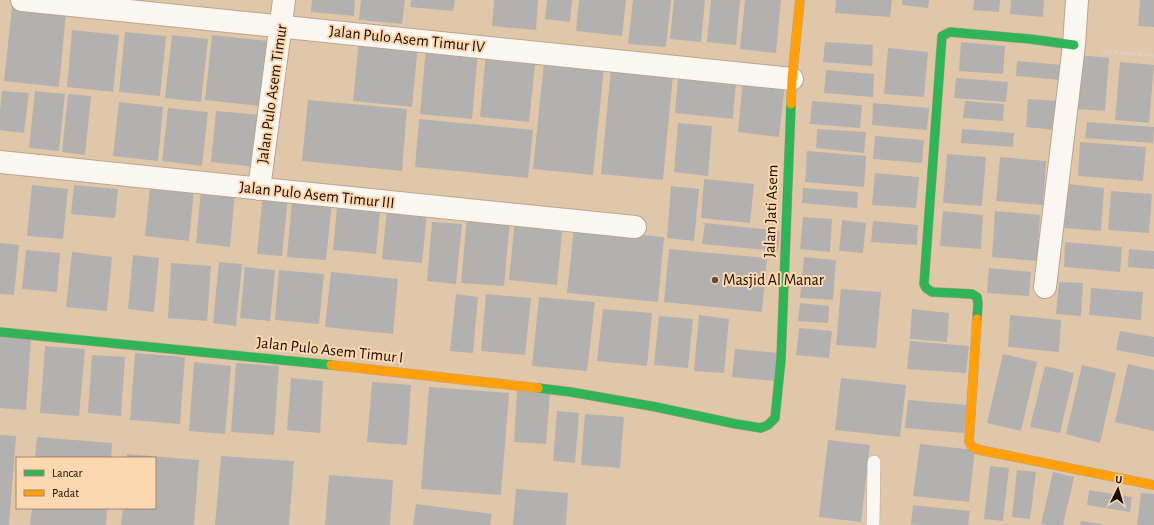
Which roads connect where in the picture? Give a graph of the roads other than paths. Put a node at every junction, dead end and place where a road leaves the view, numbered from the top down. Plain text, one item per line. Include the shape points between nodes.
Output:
1 (22, 0) edge
2 (284, 0) edge
3 (800, 0) edge
4 (1077, 0) edge
5 (281, 26) junction
6 (1074, 45) junction
7 (792, 79) junction
8 (0, 162) edge
9 (259, 189) junction
10 (635, 227) dead end
11 (1045, 287) dead end
12 (0, 332) edge
13 (656, 407) joint
14 (874, 462) dead end
15 (1154, 485) edge
16 (873, 525) edge

1 - 5 street, Jalan Pulo Asem Timur IV
2 - 5 street, Jalan Pulo Asem Timur
3 - 7 street, Jalan Jati Asem
4 - 6 street
5 - 7 street, Jalan Pulo Asem Timur IV
5 - 9 street, Jalan Pulo Asem Timur
6 - 11 street
6 - 15 street via 950,32 942,36 924,284 932,292 972,294 977,297 969,441 972,447
7 - 13 street, Jalan Jati Asem via 782,359 775,418 761,428
8 - 9 street, Jalan Pulo Asem Timur III
9 - 10 street, Jalan Pulo Asem Timur III
12 - 13 street, Jalan Pulo Asem Timur I via 571,392
14 - 16 lane

